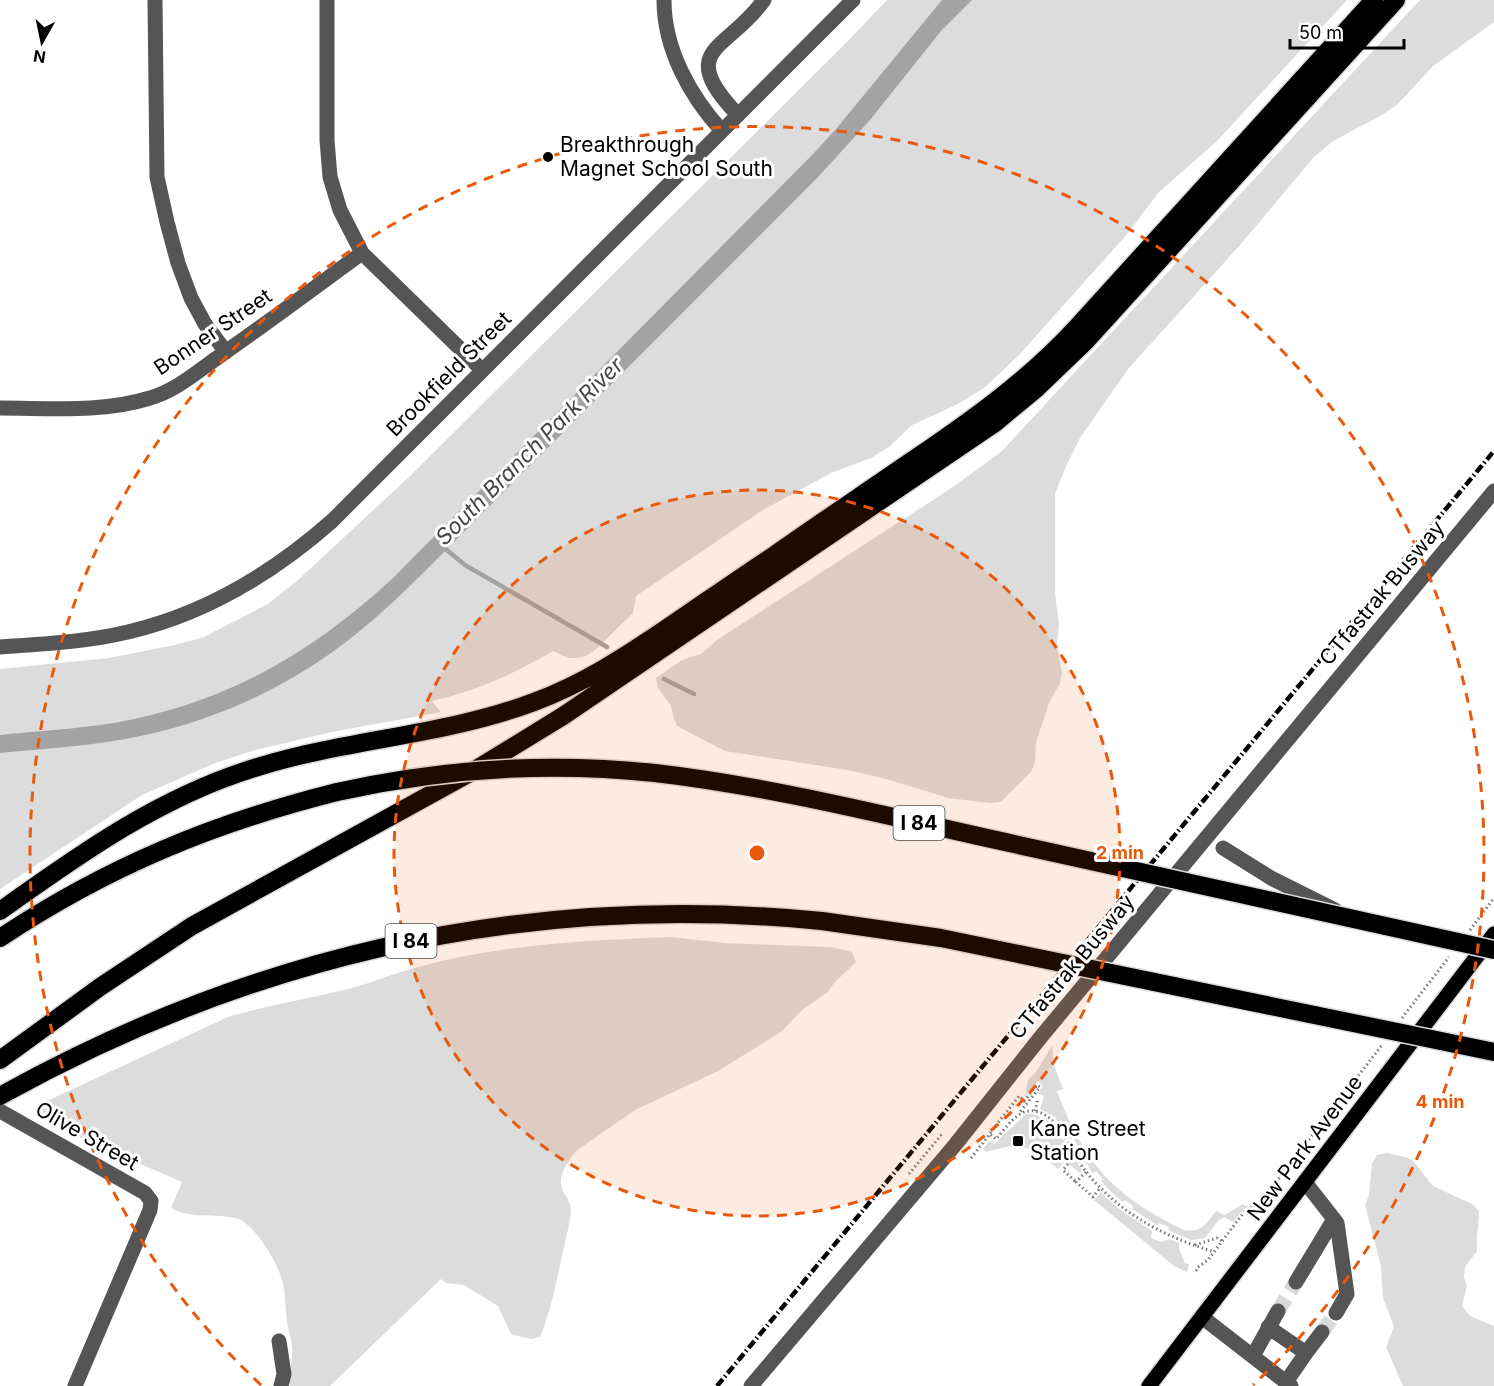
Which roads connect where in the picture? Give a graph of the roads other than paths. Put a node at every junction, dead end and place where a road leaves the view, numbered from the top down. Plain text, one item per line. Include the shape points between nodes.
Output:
1 (155, 0) edge
2 (327, 0) edge
3 (664, 0) edge
4 (764, 0) edge
5 (853, 0) edge
6 (1374, 0) edge
7 (1396, 0) edge
8 (738, 115) junction
9 (722, 131) junction
10 (362, 253) junction
11 (226, 352) junction
12 (482, 370) junction
13 (0, 408) edge
14 (1494, 491) edge
15 (0, 647) edge
16 (1223, 848) dead end
17 (0, 911) edge
18 (1357, 920) junction
19 (1494, 934) edge
20 (0, 938) edge
21 (1494, 950) edge
22 (1494, 1052) edge
23 (0, 1060) edge
24 (0, 1096) edge
25 (0, 1110) edge
26 (1305, 1182) junction
27 (1334, 1219) junction
28 (1296, 1282) tunnel mouth
29 (1278, 1311) tunnel mouth
30 (1336, 1313) tunnel mouth
31 (1202, 1317) junction
32 (1268, 1327) junction
33 (1322, 1332) tunnel mouth
34 (279, 1341) dead end
35 (1306, 1353) junction
36 (1253, 1356) junction
37 (1289, 1384) edge
38 (75, 1386) edge
39 (281, 1386) edge
40 (751, 1386) edge
41 (1149, 1386) edge

1 - 11 street via 157,177 166,222 191,298
2 - 10 street via 330,177 339,210
3 - 9 street via 666,23 679,65 698,103
4 - 8 street via 743,25 717,46 708,61 712,85
5 - 8 street, Brookfield Street
6 - 17 highway via 1072,333 1024,380 627,655 571,687 510,711 308,753 224,778 131,823
7 - 23 highway via 1086,341 1005,415 571,711 455,781 192,926
8 - 9 street, Brookfield Street
9 - 12 street, Brookfield Street
10 - 11 street, Bonner Street
10 - 12 street
11 - 13 street, Bonner Street via 153,398 94,408
12 - 15 street, Brookfield Street via 332,521 288,558 241,588 188,613 127,633
14 - 40 street, CTfastrak Busway via 955,1145
16 - 18 street, bridge via 1290,888
18 - 20 highway, I 84, bridge via 742,786 603,769 512,770 426,777 337,792 231,822 167,847 76,891
18 - 21 highway, I 84, bridge
19 - 26 main road, New Park Avenue
22 - 24 highway, I 84, bridge via 930,936 822,921 718,913 650,913 503,925 323,962 214,998 98,1047
25 - 38 street, Olive Street via 145,1193 151,1201
26 - 27 street
26 - 31 main road, New Park Avenue
27 - 28 street
27 - 30 street via 1347,1294
29 - 32 street
31 - 36 street
31 - 41 main road, New Park Avenue
32 - 35 street
32 - 36 street
33 - 35 street
34 - 39 street via 284,1374
35 - 37 street
36 - 37 street

